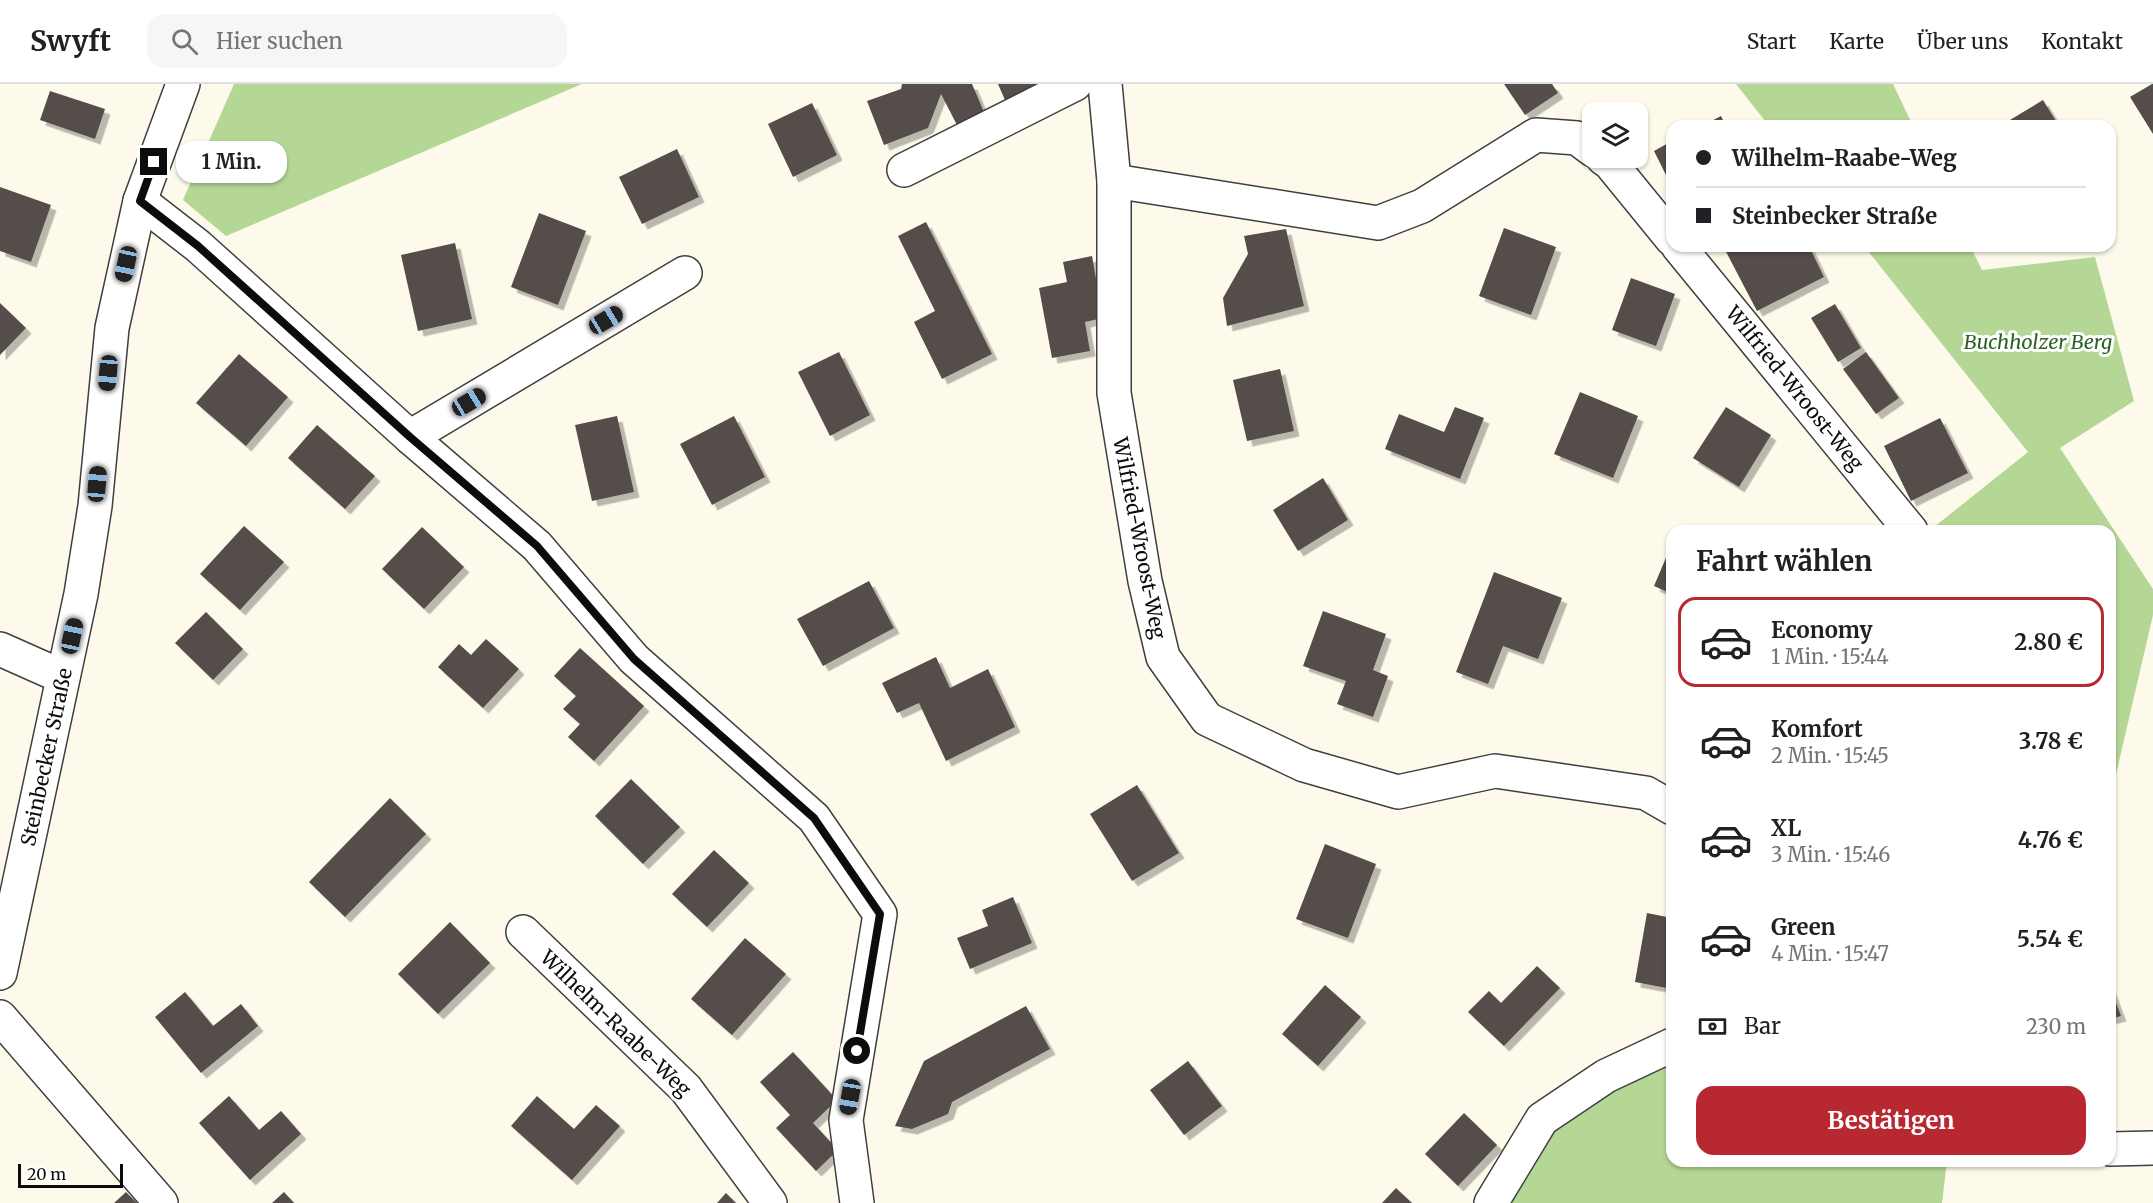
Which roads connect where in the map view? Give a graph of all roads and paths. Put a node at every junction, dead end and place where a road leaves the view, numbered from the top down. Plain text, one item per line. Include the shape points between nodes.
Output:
1 (183, 84) edge
2 (1075, 84) edge
3 (1105, 84) edge
4 (1582, 142) edge
5 (1614, 168) edge
6 (904, 170) dead end
7 (1114, 181) junction
8 (140, 201) junction
9 (1666, 232) edge
10 (1683, 252) edge
11 (685, 273) dead end
12 (410, 437) junction
13 (1906, 525) edge
14 (0, 649) edge
15 (63, 677) junction
16 (1666, 805) edge
17 (523, 932) dead end
18 (0, 973) edge
19 (0, 1017) edge
20 (1666, 1048) edge
21 (2153, 1148) edge
22 (2116, 1149) edge
23 (161, 1203) edge
24 (770, 1203) edge
25 (857, 1203) edge
26 (1491, 1203) edge

1 - 8 street, Steinbecker Straße
2 - 6 street
3 - 7 street, Wilfried-Wroost-Weg
4 - 7 street via 1536,135 1422,206 1377,223
5 - 9 street
7 - 16 street, Wilfried-Wroost-Weg via 1114,393 1145,581 1163,657 1207,719 1304,765 1398,792 1495,771 1646,793
8 - 12 street via 198,246
8 - 15 street, Steinbecker Straße via 112,328 95,506
10 - 13 street, Wilfried-Wroost-Weg
11 - 12 street
12 - 25 street via 537,546 634,659 814,818 880,914 846,1120
14 - 15 street
15 - 18 street, Steinbecker Straße
17 - 24 street, Wilhelm-Raabe-Weg via 686,1089
19 - 23 street
20 - 26 street via 1606,1076 1542,1119
21 - 22 street

